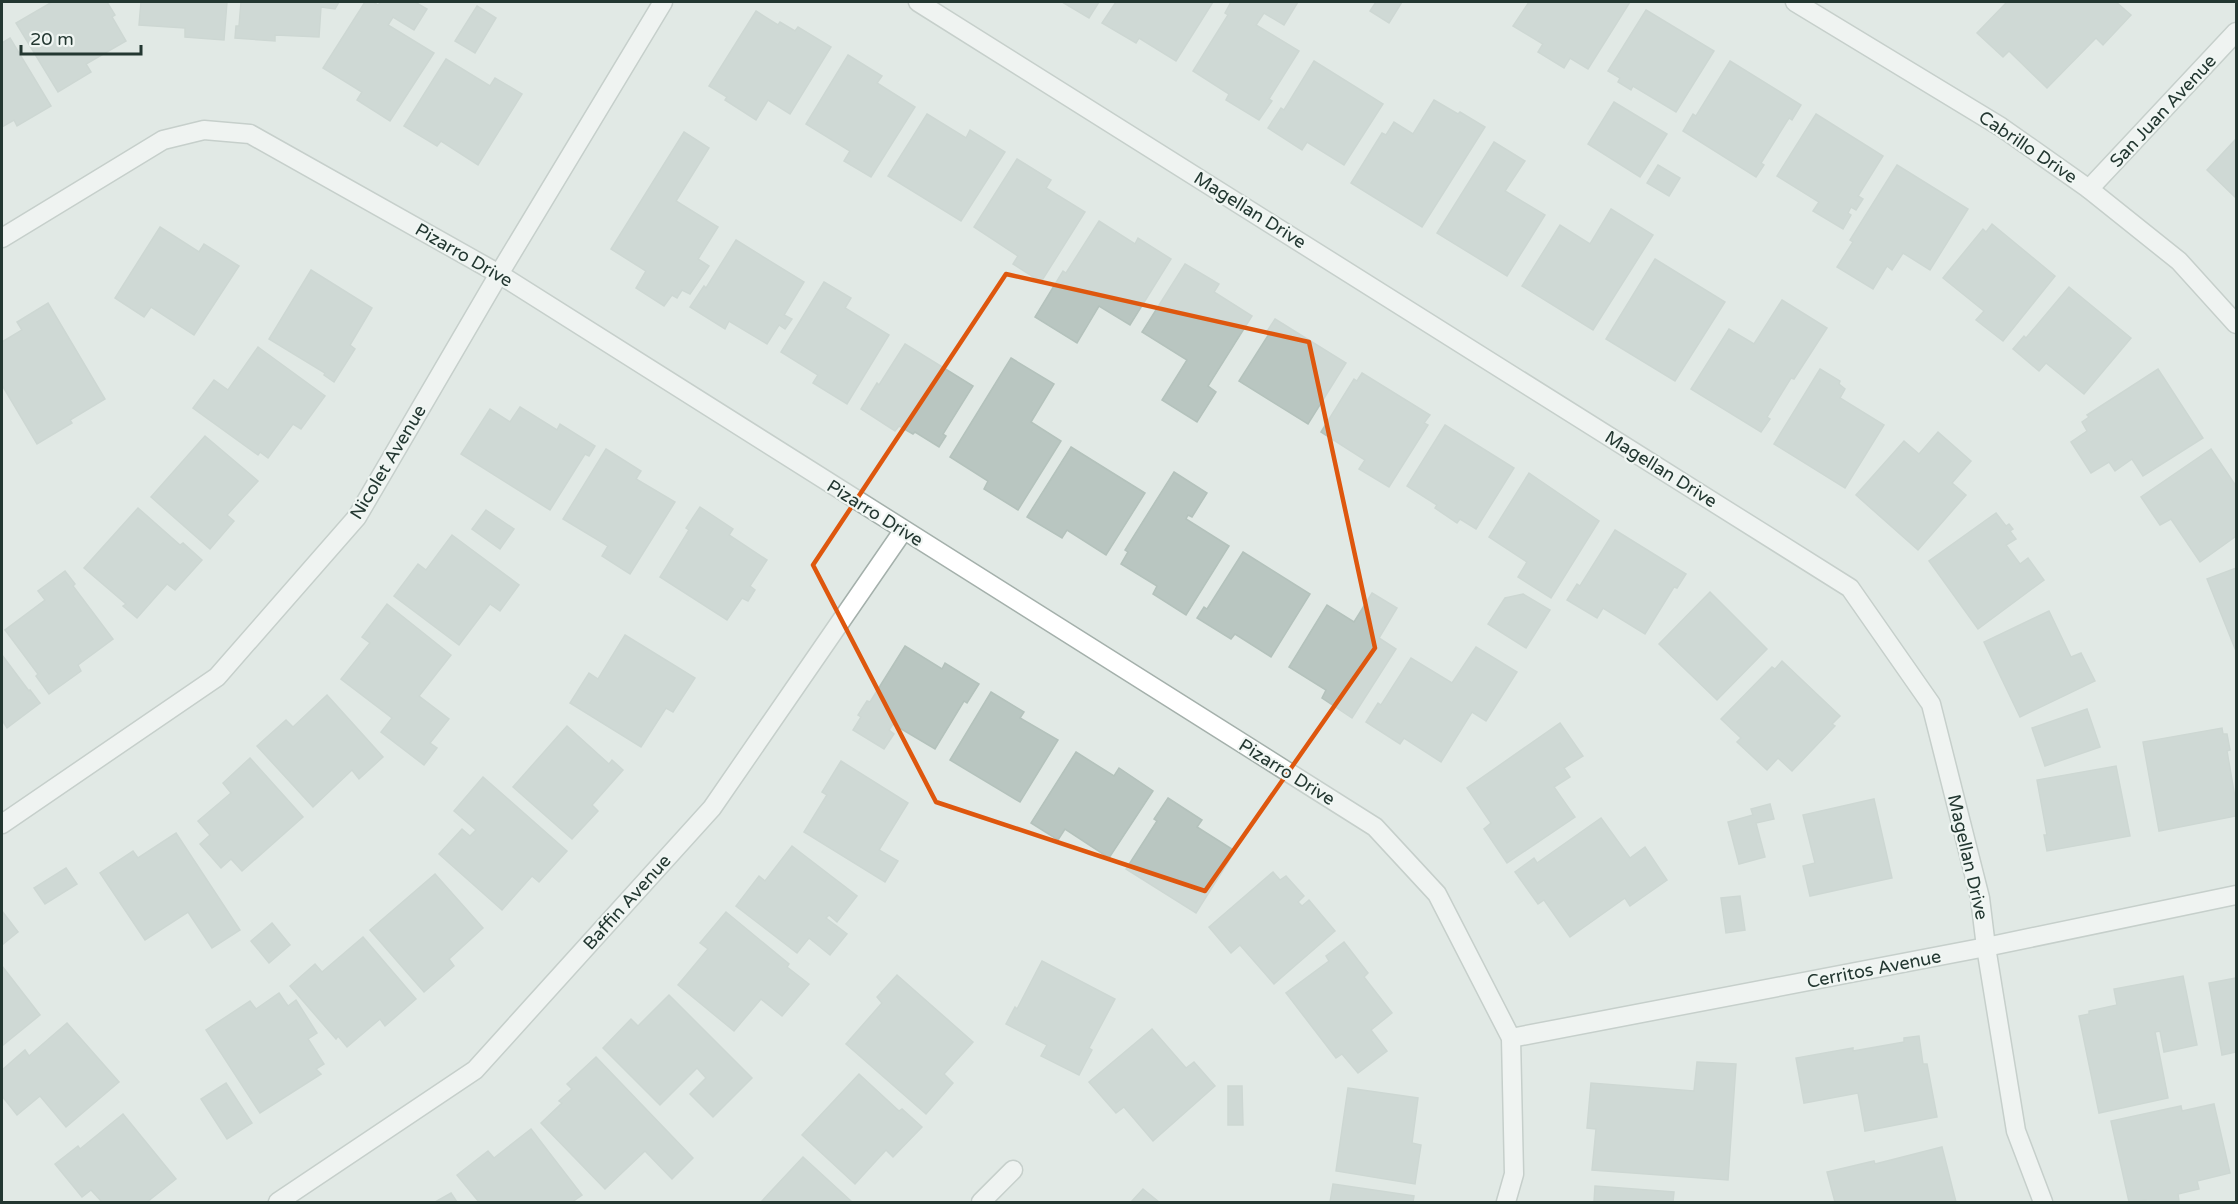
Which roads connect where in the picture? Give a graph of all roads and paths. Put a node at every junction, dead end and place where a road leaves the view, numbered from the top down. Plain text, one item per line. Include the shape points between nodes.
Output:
1 (663, 2) edge
2 (918, 2) edge
3 (1795, 2) edge
4 (2236, 32) edge
5 (2089, 189) junction
6 (2, 238) edge
7 (499, 274) junction
8 (2236, 324) edge
9 (903, 531) junction
10 (2, 824) edge
11 (2236, 895) edge
12 (1986, 947) junction
13 (1511, 1038) junction
14 (1014, 1170) dead end
15 (278, 1203) edge
16 (981, 1203) edge
17 (1506, 1203) edge
18 (2043, 1203) edge

1 - 7 street, Nicolet Avenue
2 - 12 street, Magellan Drive via 1850,588 1931,704 1980,898
3 - 5 street, Cabrillo Drive via 2001,127
4 - 5 street, San Juan Avenue
5 - 8 street, Cabrillo Drive via 2179,261
6 - 7 street, Pizarro Drive via 163,140 204,130 250,134
7 - 9 street, Pizarro Drive
7 - 10 street, Nicolet Avenue via 357,517 217,677
9 - 13 street, Pizarro Drive via 1375,827 1437,894
9 - 15 street, Baffin Avenue via 712,808 475,1070
11 - 12 street, Cerritos Avenue
12 - 13 street, Cerritos Avenue
12 - 18 street, Magellan Drive via 2016,1131
13 - 17 street, Pizarro Drive via 1515,1174
14 - 16 street

